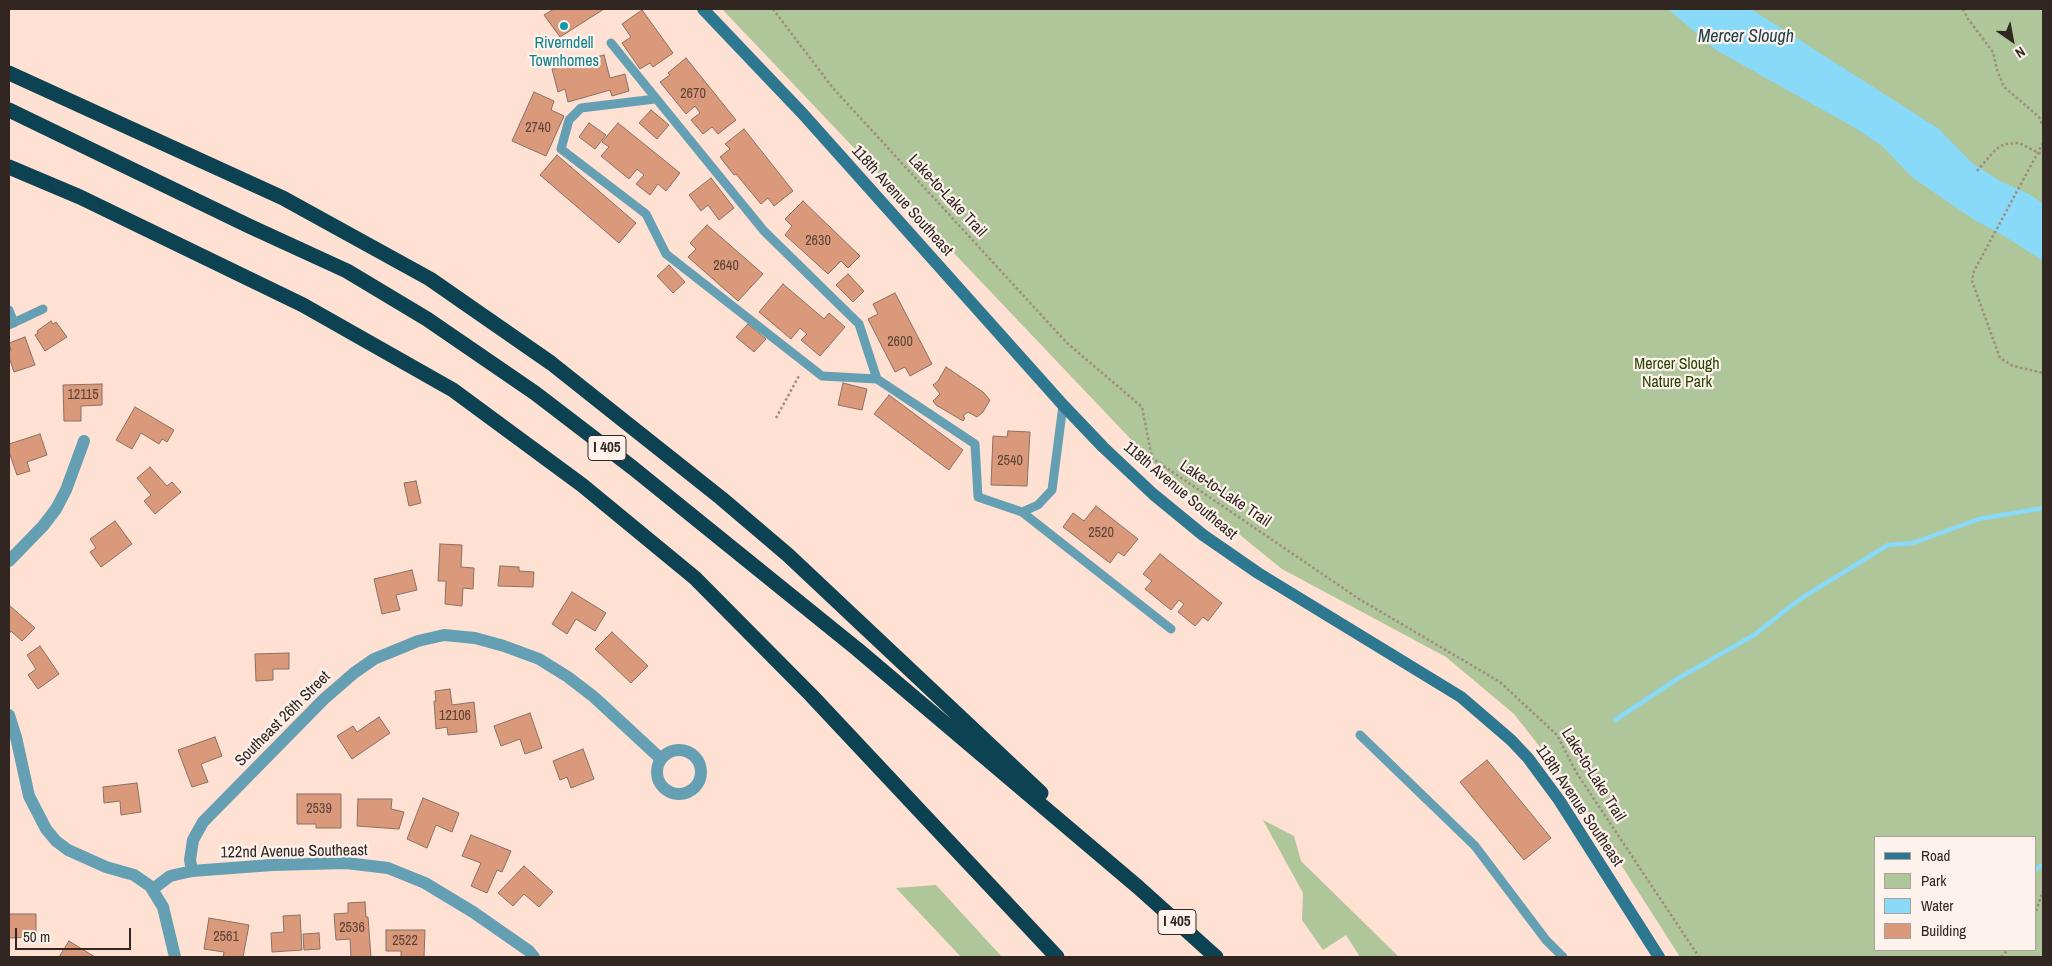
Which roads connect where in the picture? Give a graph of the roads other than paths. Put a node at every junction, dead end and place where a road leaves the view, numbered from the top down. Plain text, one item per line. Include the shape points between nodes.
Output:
1 (704, 9) edge
2 (611, 42) dead end
3 (9, 73) edge
4 (655, 98) junction
5 (9, 110) edge
6 (9, 167) edge
7 (42, 309) dead end
8 (9, 310) edge
9 (12, 324) edge
10 (877, 378) junction
11 (1063, 405) junction
12 (84, 441) dead end
13 (1022, 512) junction
14 (9, 561) edge
15 (1171, 629) dead end
16 (9, 715) edge
17 (1360, 734) dead end
18 (661, 759) dead end
19 (192, 871) junction
20 (1138, 887) junction
21 (153, 889) junction
22 (175, 957) edge
23 (534, 957) edge
24 (1056, 957) edge
25 (1216, 957) edge
26 (1563, 957) edge
27 (1659, 957) edge

1 - 11 street, 118th Avenue Southeast via 803,114
2 - 4 lane
3 - 20 highway via 282,198 430,279 551,363 788,554
4 - 10 lane via 764,231 859,324
4 - 10 lane via 581,108 569,120 561,149 646,214 666,254 822,376
5 - 20 highway, I 405 via 347,271 435,324 634,468 857,649
6 - 24 highway, I 405 via 80,197 303,305 453,390 582,485 695,578 811,695
7 - 9 lane
8 - 9 lane
10 - 13 lane via 975,444 978,497
11 - 13 lane via 1052,490 1038,506
11 - 27 street, 118th Avenue Southeast via 1133,475 1203,535 1302,601 1442,684 1490,720 1528,758 1549,785
12 - 14 street via 56,509
13 - 15 lane
16 - 21 street via 29,796 46,829 68,850 134,875
17 - 26 lane via 1475,846 1546,940
18 - 19 street, Southeast 26th Street via 594,697 539,659 475,638 444,635 418,641 374,659 354,672 203,822 190,850
19 - 21 street, 122nd Avenue Southeast via 170,876
19 - 23 street, 122nd Avenue Southeast via 346,863 388,868 425,883 473,912 529,950
20 - 25 highway, I 405
21 - 22 street via 163,907

